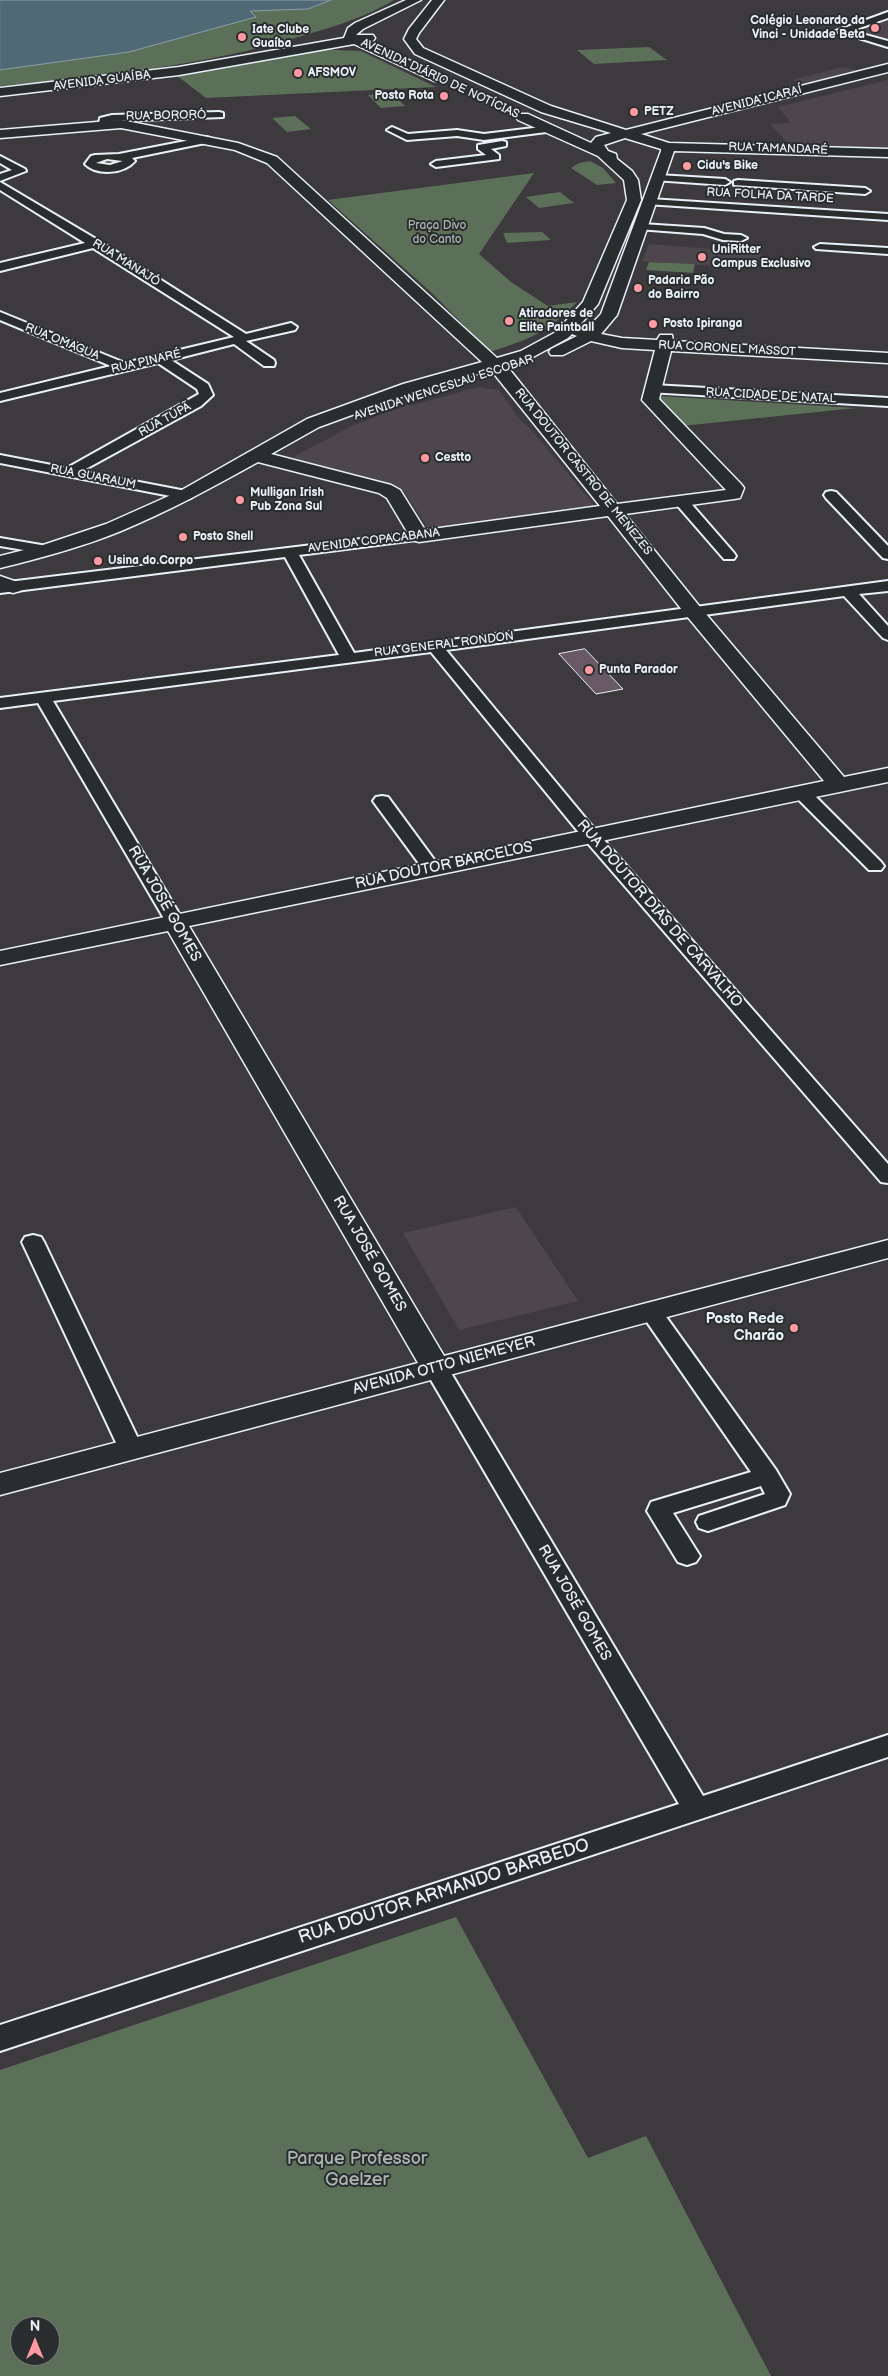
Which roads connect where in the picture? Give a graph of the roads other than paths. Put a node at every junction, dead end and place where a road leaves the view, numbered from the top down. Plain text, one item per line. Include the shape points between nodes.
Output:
1 (414, 0) edge
2 (438, 0) edge
3 (888, 15) edge
4 (359, 26) junction
5 (404, 27) junction
6 (396, 36) dead end
7 (379, 37) dead end
8 (354, 40) junction
9 (888, 44) edge
10 (304, 47) junction
11 (371, 48) junction
12 (203, 67) junction
13 (888, 68) edge
14 (888, 76) edge
15 (452, 84) dead end
16 (0, 92) edge
17 (546, 109) junction
18 (510, 111) dead end
19 (220, 115) dead end
20 (108, 121) junction
21 (660, 125) junction
22 (392, 130) dead end
23 (556, 132) junction
24 (625, 133) junction
25 (0, 134) edge
26 (206, 140) junction
27 (601, 153) junction
28 (667, 153) junction
29 (888, 153) edge
30 (120, 156) dead end
31 (0, 159) edge
32 (633, 162) dead end
33 (651, 162) dead end
34 (436, 164) dead end
35 (658, 178) junction
36 (725, 182) dead end
37 (738, 183) dead end
38 (2, 186) edge
39 (866, 191) dead end
40 (650, 202) junction
41 (9, 205) dead end
42 (36, 206) junction
43 (888, 217) edge
44 (642, 227) junction
45 (740, 238) dead end
46 (97, 244) junction
47 (820, 247) dead end
48 (888, 251) edge
49 (0, 267) edge
50 (0, 316) edge
51 (576, 323) junction
52 (291, 327) dead end
53 (593, 333) junction
54 (240, 339) junction
55 (665, 342) junction
56 (622, 343) junction
57 (560, 350) junction
58 (888, 351) edge
59 (888, 358) edge
60 (160, 359) junction
61 (269, 363) dead end
62 (495, 364) junction
63 (124, 367) junction
64 (448, 386) junction
65 (653, 389) junction
66 (517, 390) junction
67 (0, 396) edge
68 (888, 402) edge
69 (267, 452) junction
70 (0, 459) edge
71 (70, 472) junction
72 (186, 495) junction
73 (831, 495) dead end
74 (682, 502) junction
75 (614, 511) junction
76 (419, 536) junction
77 (0, 542) edge
78 (47, 550) junction
79 (289, 551) junction
80 (888, 555) edge
81 (729, 556) dead end
82 (0, 562) edge
83 (3, 583) edge
84 (888, 586) edge
85 (847, 590) junction
86 (693, 611) junction
87 (888, 635) edge
88 (435, 647) junction
89 (348, 657) junction
90 (43, 698) junction
91 (0, 703) edge
92 (888, 775) edge
93 (838, 785) junction
94 (802, 793) junction
95 (382, 801) dead end
96 (591, 836) junction
97 (875, 866) dead end
98 (432, 869) junction
99 (175, 922) junction
100 (0, 958) edge
101 (888, 1177) edge
102 (33, 1242) dead end
103 (888, 1249) edge
104 (657, 1310) junction
105 (436, 1368) junction
106 (131, 1449) junction
107 (773, 1473) junction
108 (0, 1484) edge
109 (708, 1522) dead end
110 (687, 1556) dead end
111 (888, 1746) edge
112 (696, 1809) junction
113 (0, 2038) edge

1 - 4 main road, AVENIDA DIÁRIO DE NOTÍCIAS
2 - 5 main road
3 - 9 street via 841,31
4 - 5 main road, AVENIDA GUAÍBA via 381,22
4 - 8 main road, AVENIDA DIÁRIO DE NOTÍCIAS via 350,33
4 - 12 main road, AVENIDA GUAÍBA
5 - 6 main road
5 - 17 main road, AVENIDA DIÁRIO DE NOTÍCIAS via 419,51
7 - 8 main road, AVENIDA GUAÍBA
8 - 10 main road, AVENIDA GUAÍBA
8 - 11 main road, AVENIDA DIÁRIO DE NOTÍCIAS
10 - 11 main road
10 - 12 main road, AVENIDA GUAÍBA
11 - 15 main road, AVENIDA DIÁRIO DE NOTÍCIAS
12 - 16 main road, AVENIDA GUAÍBA
13 - 21 main road, AVENIDA ICARAÍ
14 - 28 main road, AVENIDA ICARAÍ via 711,119 680,135
17 - 21 main road
17 - 24 main road, AVENIDA DIÁRIO DE NOTÍCIAS
18 - 23 main road, AVENIDA DIÁRIO DE NOTÍCIAS
19 - 20 street, RUA BORORÓ
20 - 25 main road, RUA BORORÓ
20 - 26 main road, RUA DOUTOR CASTRO DE MENEZES
21 - 24 main road, AVENIDA ICARAÍ
22 - 23 street via 407,137 457,133 484,138
23 - 27 main road, AVENIDA DIÁRIO DE NOTÍCIAS
23 - 34 street via 482,147 495,157
24 - 27 main road, AVENIDA ICARAÍ via 601,140 597,144
24 - 28 main road, AVENIDA DIÁRIO DE NOTÍCIAS
26 - 30 street
26 - 62 main road, RUA DOUTOR CASTRO DE MENEZES via 238,147 272,160
27 - 32 main road
27 - 51 main road, AVENIDA WENCESLAU ESCOBAR via 625,171 633,182 634,200 590,304
28 - 29 main road, RUA TAMANDARÉ
28 - 33 main road
28 - 35 main road, AVENIDA WENCESLAU ESCOBAR
31 - 38 street via 20,170
35 - 36 street
35 - 40 main road, AVENIDA WENCESLAU ESCOBAR
37 - 39 street
38 - 42 street, RUA MANAJÓ
40 - 43 street, RUA FOLHA DA TARDE
40 - 44 main road, AVENIDA WENCESLAU ESCOBAR
41 - 42 street
42 - 46 street, RUA MANAJÓ
44 - 45 street via 704,231
44 - 53 main road, AVENIDA WENCESLAU ESCOBAR via 609,316
46 - 49 street
46 - 54 street, RUA MANAJÓ
47 - 48 street
50 - 63 street, RUA OMAGUA
51 - 53 main road via 578,330
51 - 62 main road, AVENIDA WENCESLAU ESCOBAR via 562,335 526,354
52 - 54 street, RUA PINARÉ
53 - 55 main road, RUA CORONEL MASSOT
53 - 56 main road, RUA CORONEL MASSOT
53 - 57 main road, AVENIDA WENCESLAU ESCOBAR
54 - 60 street, RUA PINARÉ
54 - 61 street, RUA MANAJÓ
55 - 56 main road, RUA CORONEL MASSOT
55 - 58 main road, RUA CORONEL MASSOT
55 - 59 main road, RUA CORONEL MASSOT
55 - 65 main road
56 - 57 main road
57 - 62 main road, AVENIDA WENCESLAU ESCOBAR
60 - 63 street, RUA PINARÉ
60 - 71 street, RUA TUPÃ via 203,387 206,395
62 - 64 main road, AVENIDA WENCESLAU ESCOBAR
62 - 66 main road, RUA DOUTOR CASTRO DE MENEZES
62 - 69 main road, AVENIDA WENCESLAU ESCOBAR via 374,399 313,423
63 - 67 street, RUA PINARÉ
64 - 66 main road via 490,383
64 - 69 main road, AVENIDA WENCESLAU ESCOBAR via 386,404
65 - 68 street, RUA CIDADE DE NATAL
65 - 74 main road, AVENIDA COPACABANA via 650,400 735,488 734,494
66 - 75 main road, RUA DOUTOR CASTRO DE MENEZES
69 - 72 main road, AVENIDA WENCESLAU ESCOBAR
69 - 76 main road via 385,489 394,494
69 - 83 main road, AVENIDA WENCESLAU ESCOBAR via 197,498 117,536
70 - 71 street, RUA GUARAUM
71 - 72 street, RUA GUARAUM
72 - 78 main road, AVENIDA WENCESLAU ESCOBAR via 113,528
73 - 80 street
74 - 75 main road, AVENIDA COPACABANA
74 - 81 street
75 - 76 main road, AVENIDA COPACABANA
75 - 86 main road, RUA DOUTOR CASTRO DE MENEZES
76 - 79 street, AVENIDA COPACABANA
77 - 78 street
78 - 82 main road, AVENIDA WENCESLAU ESCOBAR
79 - 83 street, AVENIDA COPACABANA
79 - 89 street
84 - 85 street, RUA GENERAL RONDON
85 - 86 street, RUA GENERAL RONDON
85 - 87 street
86 - 88 street, RUA GENERAL RONDON
86 - 93 main road, RUA DOUTOR CASTRO DE MENEZES
88 - 89 street, RUA GENERAL RONDON
88 - 96 street, RUA DOUTOR DIAS DE CARVALHO
89 - 90 street, RUA GENERAL RONDON
90 - 91 street, RUA GENERAL RONDON
90 - 99 street, RUA JOSÉ GOMES
92 - 93 main road, RUA DOUTOR BARCELOS
93 - 94 main road, RUA DOUTOR BARCELOS
94 - 96 main road, RUA DOUTOR BARCELOS
94 - 97 street
95 - 98 street
96 - 98 main road, RUA DOUTOR BARCELOS
96 - 101 street, RUA DOUTOR DIAS DE CARVALHO
98 - 99 main road, RUA DOUTOR BARCELOS
99 - 100 main road, RUA DOUTOR BARCELOS
99 - 105 main road, RUA JOSÉ GOMES
102 - 106 street
103 - 104 main road, AVENIDA OTTO NIEMEYER
104 - 105 main road, AVENIDA OTTO NIEMEYER
104 - 107 street
105 - 106 main road, AVENIDA OTTO NIEMEYER
105 - 112 street, RUA JOSÉ GOMES
106 - 108 main road, AVENIDA OTTO NIEMEYER
107 - 109 street via 778,1494 776,1499
107 - 110 street via 660,1508 659,1512
111 - 112 street, RUA DOUTOR ARMANDO BARBEDO
112 - 113 street, RUA DOUTOR ARMANDO BARBEDO

